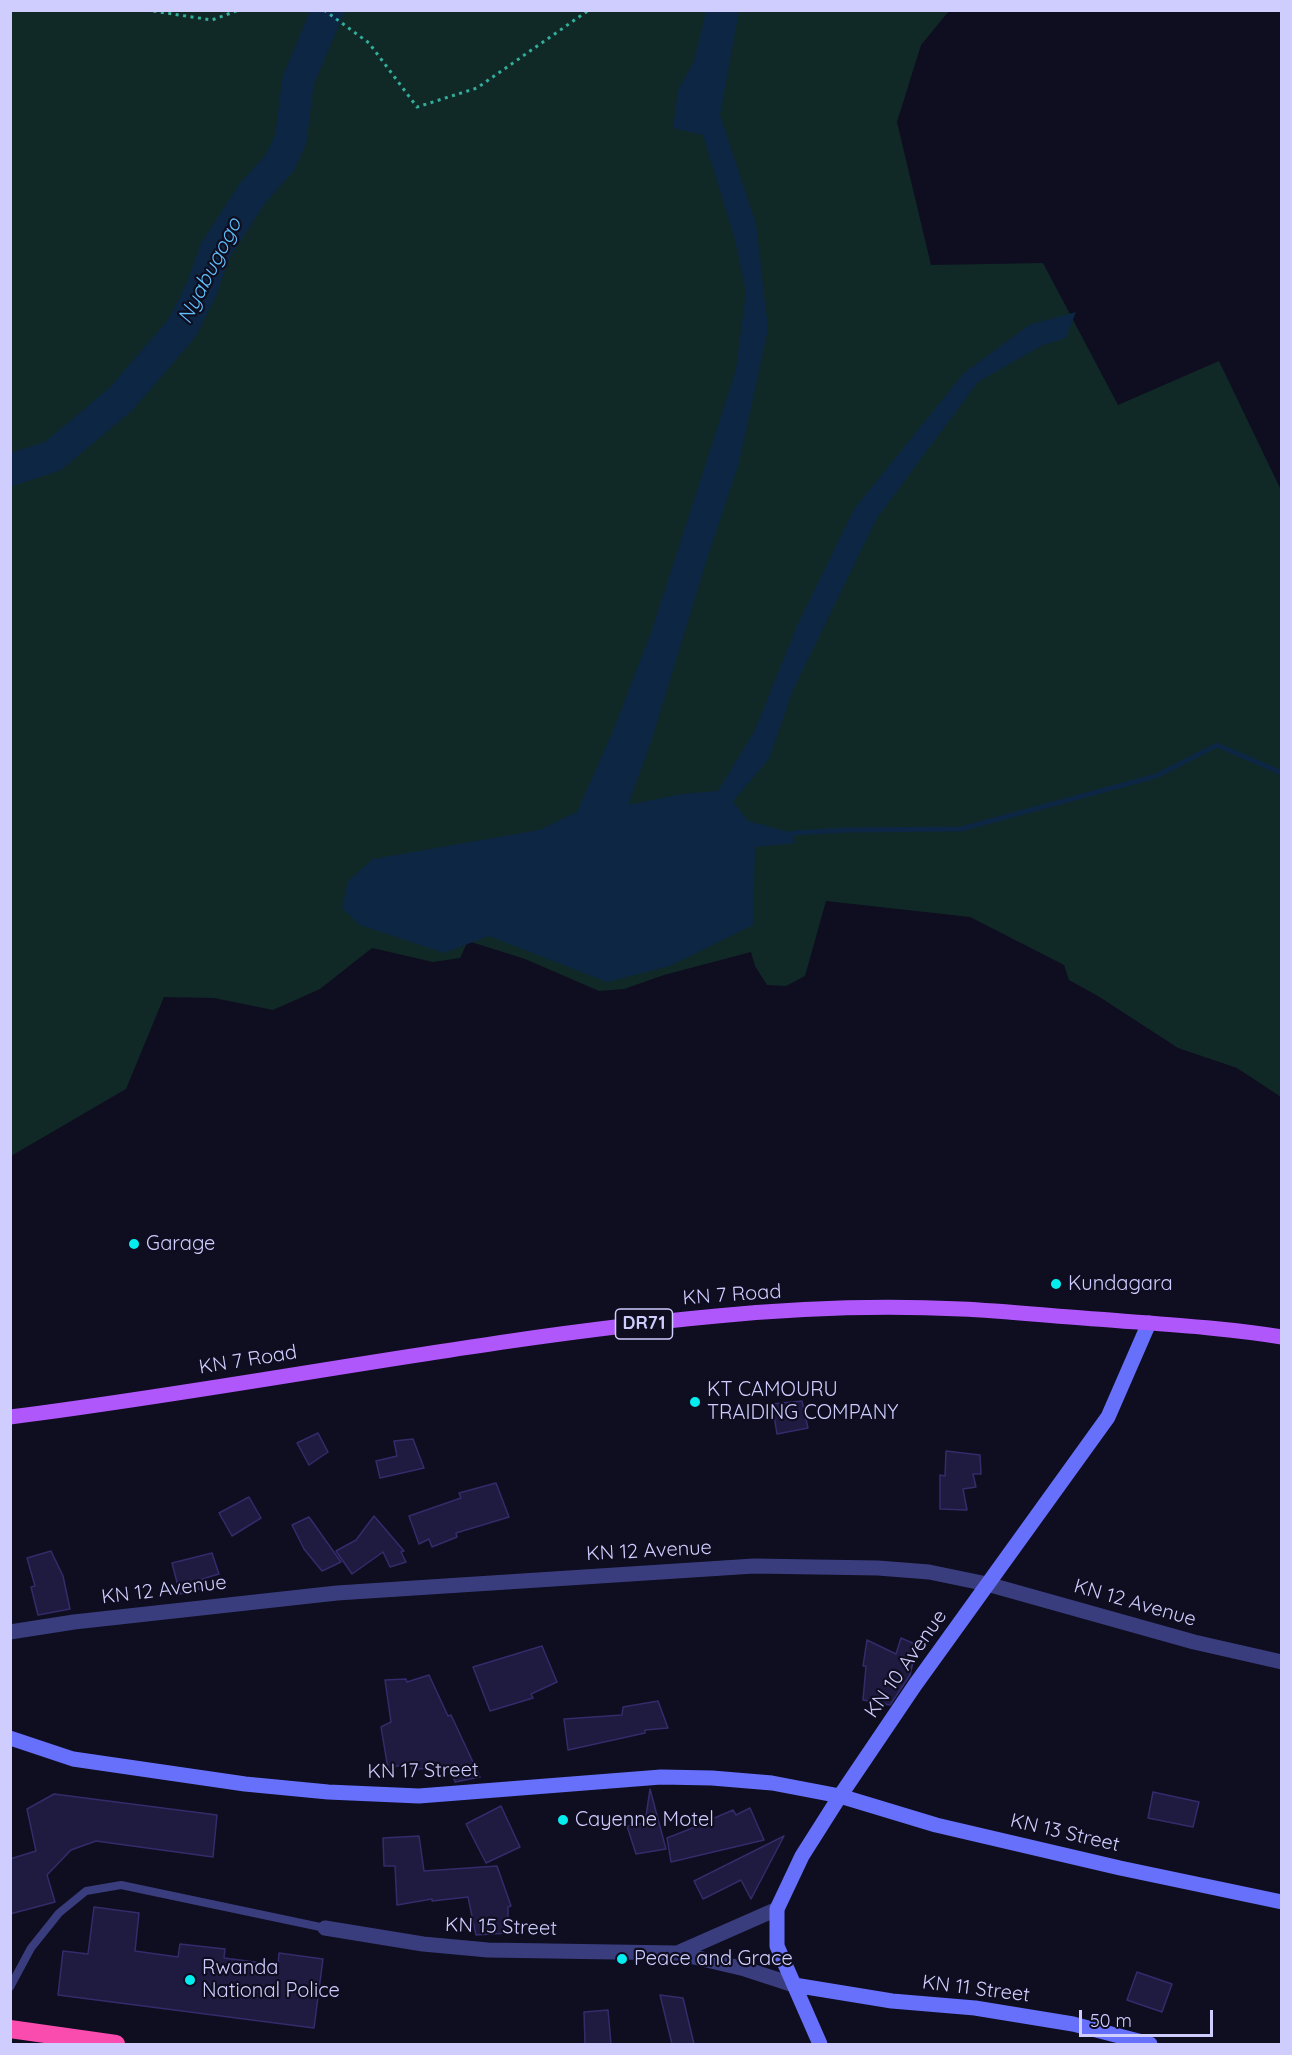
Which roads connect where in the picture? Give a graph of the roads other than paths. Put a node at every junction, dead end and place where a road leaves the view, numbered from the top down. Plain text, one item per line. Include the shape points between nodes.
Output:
1 (1149, 1323) junction
2 (1281, 1337) edge
3 (10, 1417) edge
4 (987, 1584) junction
5 (10, 1632) edge
6 (1281, 1662) edge
7 (10, 1738) edge
8 (840, 1796) junction
9 (1281, 1902) edge
10 (777, 1909) junction
11 (325, 1928) joint
12 (677, 1953) junction
13 (794, 1985) junction
14 (10, 1987) edge
15 (10, 2029) edge
16 (116, 2044) edge
17 (820, 2044) edge
18 (1150, 2044) edge

1 - 2 main road, KN 7 Road / DR71
1 - 3 main road, KN 7 Road / DR71 via 960,1309 839,1309 720,1315 375,1361
1 - 4 street, KN 10 Avenue via 1108,1417
4 - 5 street, KN 12 Avenue via 929,1572 878,1568 743,1567 337,1593
4 - 6 street, KN 12 Avenue
4 - 8 street, KN 10 Avenue
7 - 8 street, KN 17 Street via 73,1759 328,1792 419,1796 661,1777 772,1783
8 - 9 street, KN 13 Street via 936,1825
8 - 10 street, KN 10 Avenue via 802,1856
10 - 12 street, KN 15 Street
10 - 13 street, KN 10 Avenue via 777,1946
11 - 12 street, KN 15 Street via 488,1950
11 - 14 lane via 121,1885 86,1891 59,1913 31,1948
12 - 13 street, KN 15 Street
13 - 17 street, KN 10 Avenue
13 - 18 street, KN 11 Street via 1073,2024
15 - 16 highway

